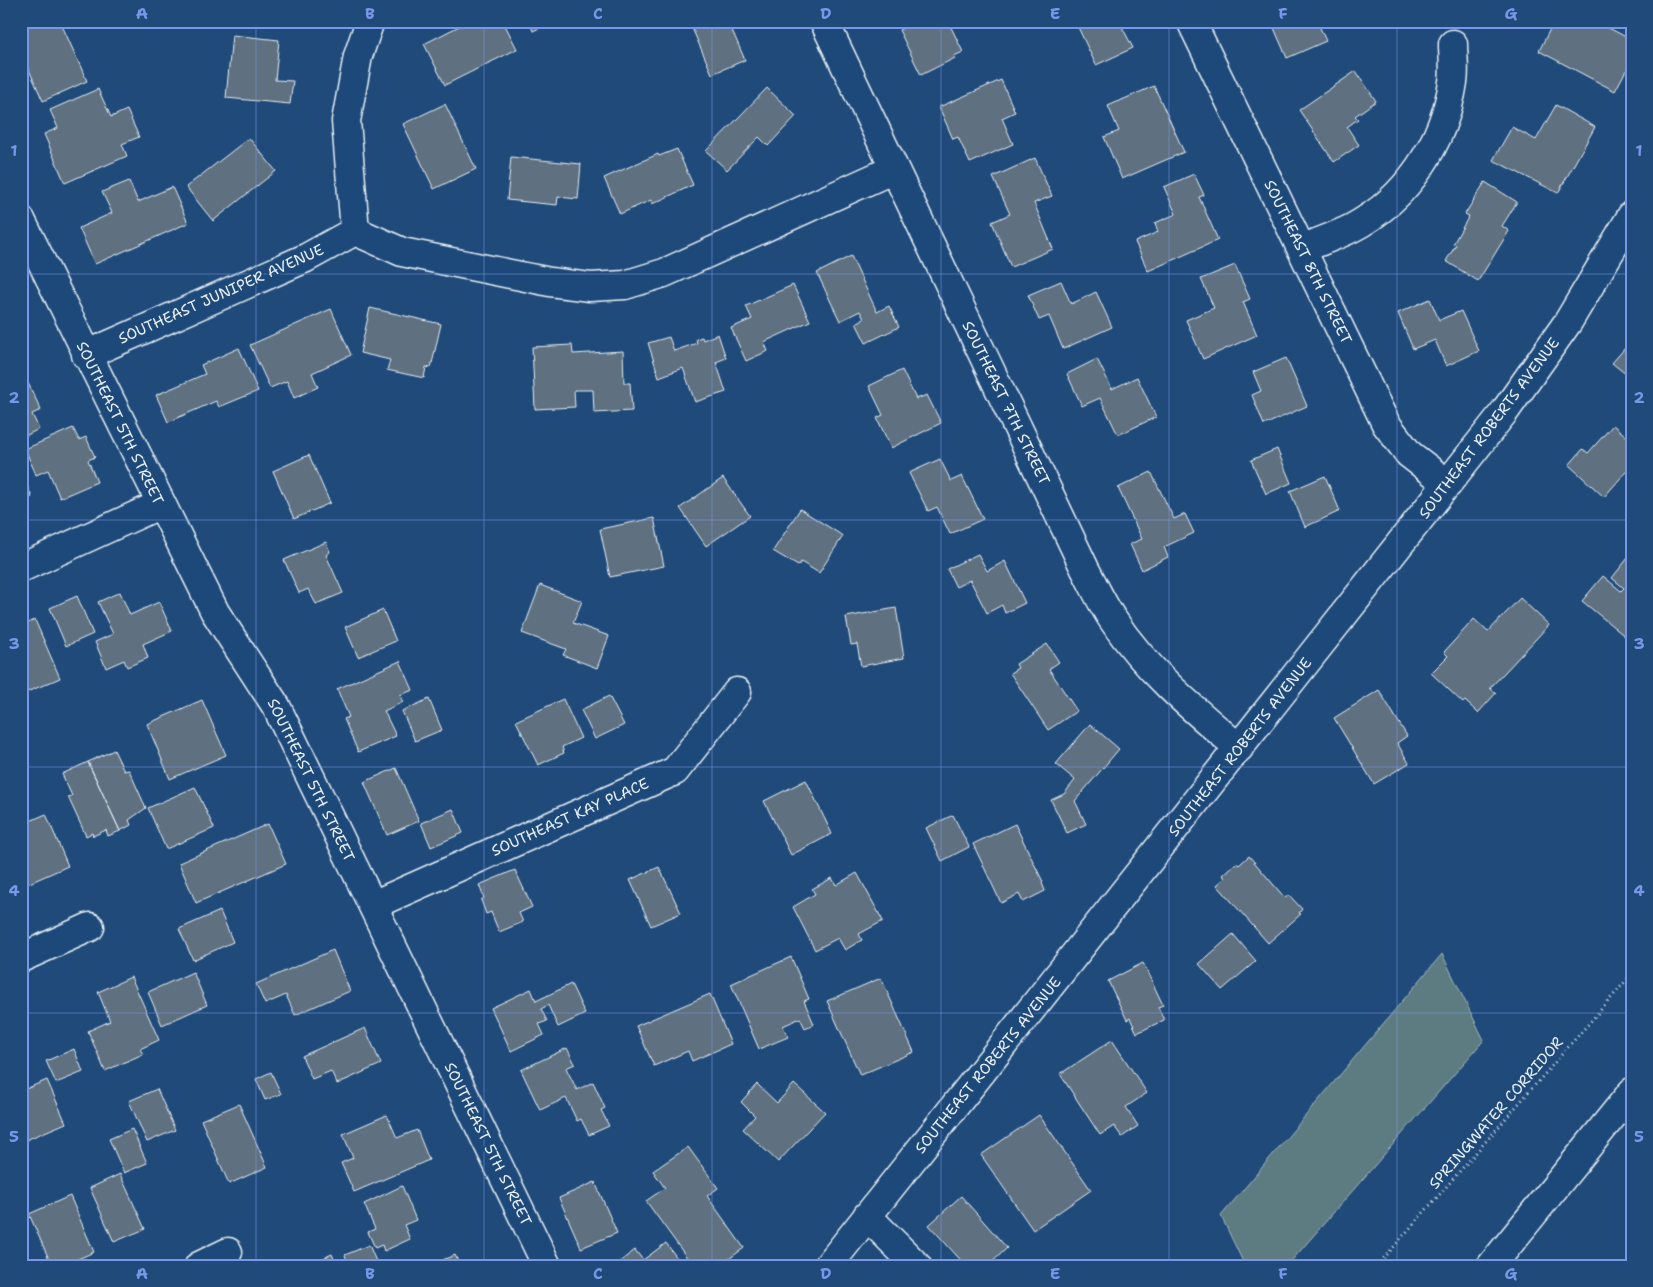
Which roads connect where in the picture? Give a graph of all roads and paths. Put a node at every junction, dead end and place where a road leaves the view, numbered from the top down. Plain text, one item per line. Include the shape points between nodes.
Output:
1 (370, 21) edge
2 (824, 21) edge
3 (1191, 21) edge
4 (1453, 44) dead end
5 (894, 169) junction
6 (1632, 215) edge
7 (21, 220) edge
8 (355, 231) junction
9 (1302, 249) junction
10 (86, 355) junction
11 (1448, 484) junction
12 (161, 504) junction
13 (21, 568) edge
14 (737, 692) dead end
15 (1239, 748) junction
16 (373, 905) junction
17 (90, 927) dead end
18 (21, 958) edge
19 (1632, 974) edge
20 (1632, 1092) edge
21 (867, 1216) junction
22 (228, 1252) dead end
23 (198, 1266) edge
24 (547, 1266) edge
25 (828, 1266) edge
26 (917, 1266) edge
27 (1377, 1266) edge
28 (1492, 1266) edge

1 - 8 street via 358,56 346,121
2 - 5 street, SOUTHEAST 7TH STREET
3 - 9 street, SOUTHEAST 8TH STREET
4 - 9 street via 1453,81 1446,117 1430,151 1410,181 1383,207 1352,228
5 - 8 street via 664,273 625,285 590,287 550,282 402,252
5 - 15 street, SOUTHEAST 7TH STREET via 1085,569 1113,620 1146,662 1187,704
6 - 11 street, SOUTHEAST ROBERTS AVENUE via 1568,322
7 - 10 street, SOUTHEAST 5TH STREET
8 - 10 street, SOUTHEAST JUNIPER AVENUE via 306,258
9 - 11 street, SOUTHEAST 8TH STREET via 1386,424 1409,454
10 - 12 street, SOUTHEAST 5TH STREET
11 - 15 street, SOUTHEAST ROBERTS AVENUE
12 - 13 street
12 - 16 street, SOUTHEAST 5TH STREET via 214,612 276,706
14 - 16 street, SOUTHEAST KAY PLACE via 675,770
15 - 21 street, SOUTHEAST ROBERTS AVENUE
16 - 24 street, SOUTHEAST 5TH STREET
17 - 18 street
19 - 27 path, SPRINGWATER CORRIDOR
20 - 28 street
21 - 25 street, SOUTHEAST ROBERTS AVENUE
21 - 26 street
22 - 23 street

